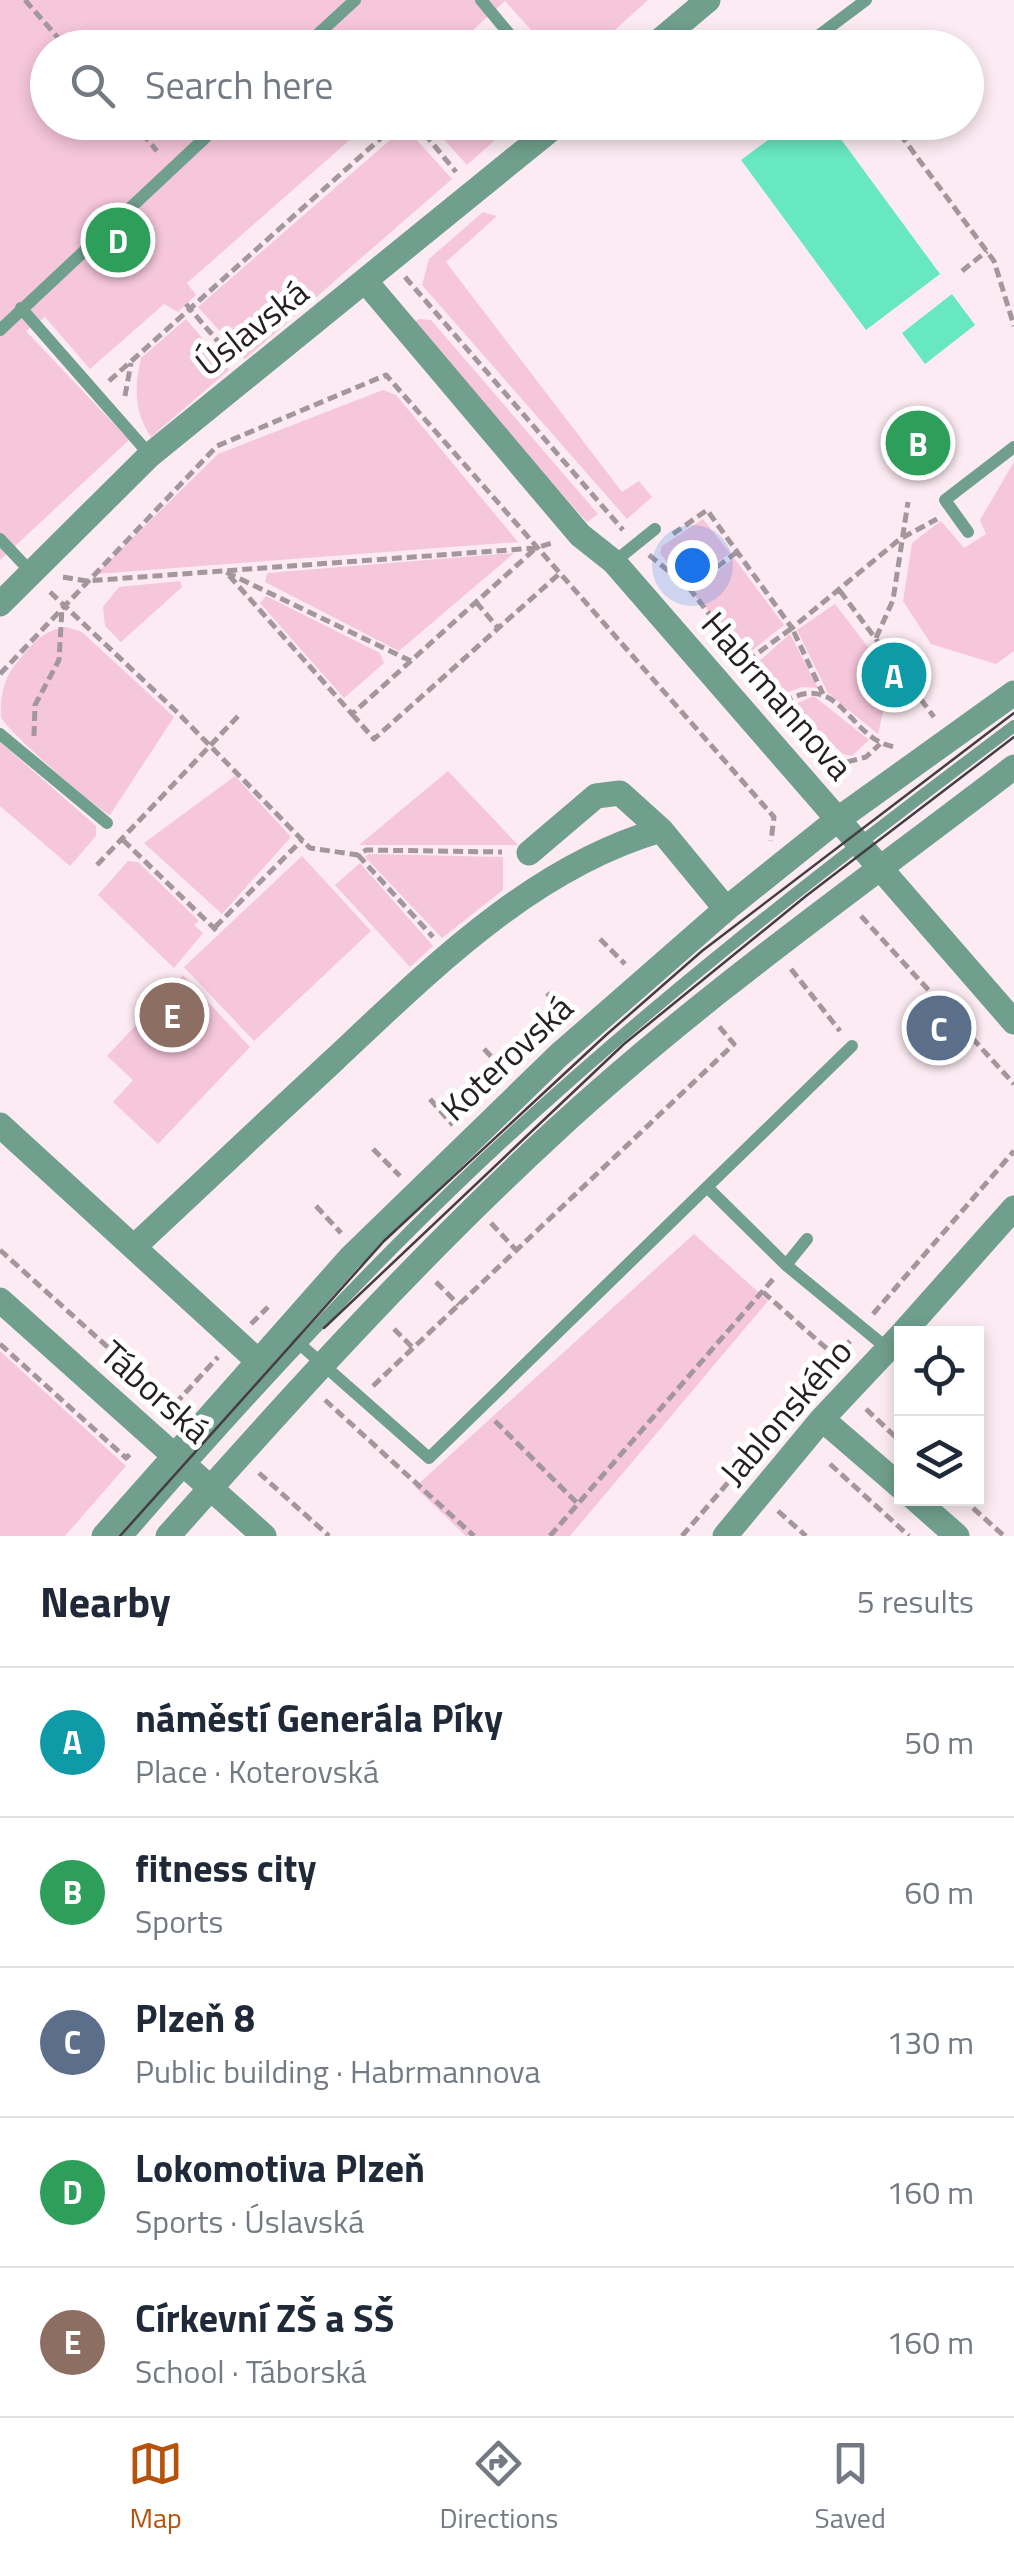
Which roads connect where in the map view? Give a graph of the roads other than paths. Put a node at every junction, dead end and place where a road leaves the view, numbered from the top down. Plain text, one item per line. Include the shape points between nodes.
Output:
1 (355, 0) edge
2 (481, 0) edge
3 (866, 0) edge
4 (703, 2) edge
5 (323, 30) edge
6 (506, 30) edge
7 (671, 30) edge
8 (826, 30) edge
9 (203, 140) edge
10 (538, 140) edge
11 (367, 283) junction
12 (21, 308) junction
13 (0, 330) edge
14 (1014, 446) edge
15 (150, 455) junction
16 (654, 529) dead end
17 (968, 532) dead end
18 (0, 538) edge
19 (614, 562) junction
20 (31, 572) junction
21 (0, 604) edge
22 (1014, 693) edge
23 (1014, 726) edge
24 (0, 734) edge
25 (1011, 775) edge
26 (838, 820) junction
27 (107, 823) road end
28 (661, 830) junction
29 (857, 843) junction
30 (529, 853) road end
31 (878, 869) junction
32 (726, 909) junction
33 (1014, 1022) edge
34 (852, 1046) road end
35 (0, 1126) edge
36 (707, 1187) junction
37 (1014, 1208) edge
38 (807, 1239) dead end
39 (134, 1247) junction
40 (786, 1265) junction
41 (0, 1300) edge
42 (909, 1326) edge
43 (894, 1337) edge
44 (292, 1338) junction
45 (894, 1342) edge
46 (258, 1361) junction
47 (329, 1370) junction
48 (822, 1419) junction
49 (181, 1462) junction
50 (894, 1481) edge
51 (210, 1488) junction
52 (923, 1506) edge
53 (104, 1536) edge
54 (128, 1536) edge
55 (168, 1536) edge
56 (264, 1536) edge
57 (725, 1536) edge
58 (957, 1536) edge

1 - 5 lane
2 - 6 lane
3 - 8 lane
4 - 7 street
9 - 12 lane
10 - 11 street, Úslavská
11 - 15 street, Úslavská
11 - 19 street, Habrmannova via 580,535
12 - 13 lane
12 - 15 lane
14 - 17 lane via 945,500
15 - 20 street, Úslavská
16 - 19 lane
18 - 20 lane
19 - 26 street, Habrmannova
20 - 21 street, Úslavská
22 - 26 street, Koterovská
23 - 29 lane, Koterovská
24 - 27 lane
25 - 31 street
26 - 29 street, Habrmannova
26 - 32 street, Koterovská
28 - 30 street via 632,799 608,792
28 - 32 street
28 - 39 street via 619,842 551,881 447,954
29 - 31 street, Habrmannova
29 - 44 lane, Koterovská via 649,1012
31 - 33 street, Habrmannova
31 - 47 street via 731,980 558,1128
32 - 44 street, Koterovská via 430,1178
34 - 36 lane
35 - 39 street
36 - 40 lane
36 - 47 lane via 428,1458
37 - 42 street, Jablonského
38 - 40 lane
39 - 46 street
40 - 43 lane
41 - 49 street, Táborská
44 - 46 street, Koterovská
44 - 47 lane
44 - 49 lane, Koterovská
45 - 48 street, Jablonského
46 - 49 street, Koterovská
47 - 51 street
48 - 50 street
48 - 57 street, Jablonského
49 - 51 street, Táborská
49 - 53 street, Koterovská
49 - 54 lane, Koterovská
51 - 55 street
51 - 56 street, Táborská
52 - 58 street

